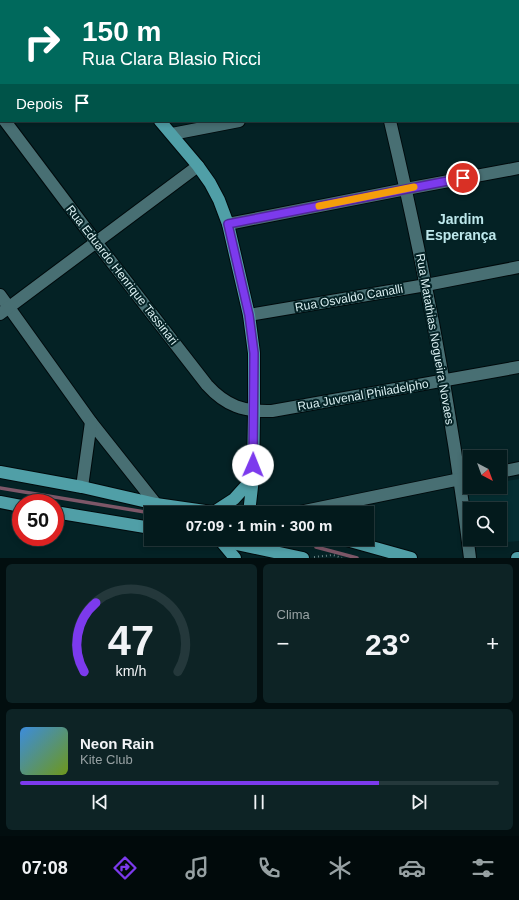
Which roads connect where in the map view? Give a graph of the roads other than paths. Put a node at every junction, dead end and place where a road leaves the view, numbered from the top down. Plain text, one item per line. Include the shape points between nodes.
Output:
1 (6, 122) edge
2 (161, 122) edge
3 (234, 122) edge
4 (390, 122) edge
5 (172, 134) junction
6 (198, 166) junction
7 (519, 168) edge
8 (406, 189) junction
9 (228, 224) junction
10 (96, 242) junction
11 (519, 267) edge
12 (426, 285) junction
13 (0, 296) edge
14 (4, 311) edge
15 (249, 315) junction
16 (519, 367) edge
17 (443, 381) junction
18 (254, 412) junction
19 (91, 422) junction
20 (519, 468) edge
21 (463, 469) edge
22 (1, 471) edge
23 (507, 471) edge
24 (253, 478) junction
25 (463, 478) edge
26 (82, 487) junction
27 (466, 494) edge
28 (0, 502) edge
29 (12, 504) edge
30 (156, 504) junction
31 (170, 506) edge
32 (225, 506) edge
33 (250, 506) edge
34 (329, 506) edge
35 (64, 514) edge
36 (144, 527) edge
37 (222, 546) edge
38 (368, 546) edge
39 (246, 548) edge
40 (235, 558) edge
41 (302, 558) edge
42 (411, 558) edge
43 (470, 558) edge

1 - 10 street, Rua Eduardo Henrique Tassinari
2 - 5 main road
3 - 5 street
4 - 8 street, Rua Matathias Nogueira Novaes
5 - 6 main road
6 - 9 main road via 219,200
6 - 10 street
7 - 8 street
8 - 9 street
8 - 12 street, Rua Matathias Nogueira Novaes
9 - 15 main road
10 - 14 street
10 - 18 street, Rua Eduardo Henrique Tassinari via 216,396 227,403
11 - 12 street, Rua Osvaldo Canalli
12 - 15 street, Rua Osvaldo Canalli
12 - 17 street, Rua Matathias Nogueira Novaes
13 - 14 street
14 - 19 street
15 - 18 main road via 254,353
16 - 17 street, Rua Juvenal Philadelpho
17 - 18 street, Rua Juvenal Philadelpho
17 - 21 street, Rua Matathias Nogueira Novaes
18 - 24 main road
19 - 26 street
19 - 30 street
20 - 23 street
22 - 26 main road
24 - 32 main road
24 - 33 main road
25 - 34 street
26 - 30 main road
27 - 43 street, Rua Matathias Nogueira Novaes
28 - 29 main road
30 - 31 main road
35 - 36 main road
37 - 40 main road
38 - 42 main road
39 - 41 main road

